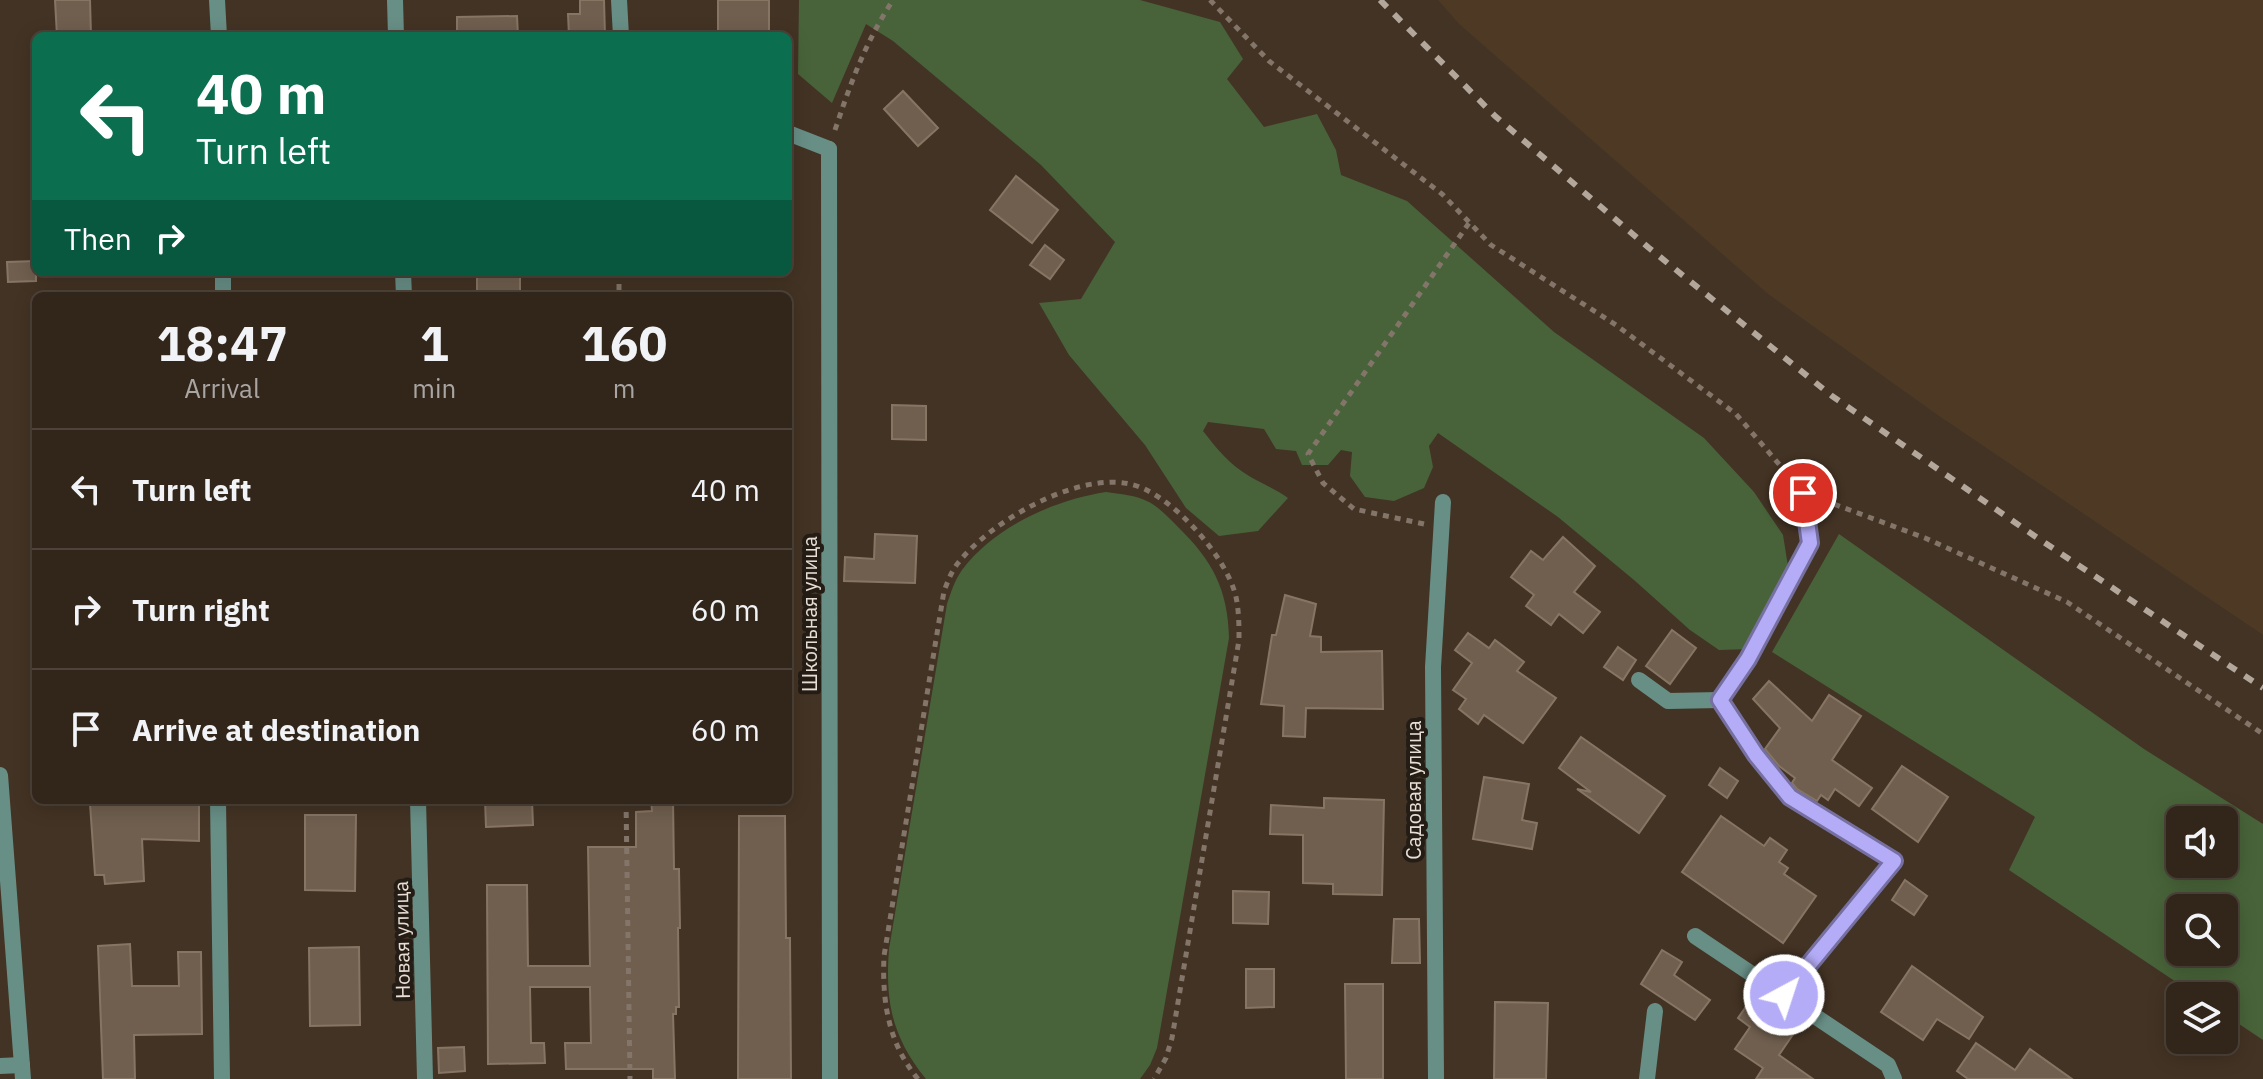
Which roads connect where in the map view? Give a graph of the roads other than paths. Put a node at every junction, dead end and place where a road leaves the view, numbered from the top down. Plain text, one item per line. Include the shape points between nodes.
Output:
1 (217, 0) edge
2 (395, 0) edge
3 (619, 0) edge
4 (219, 32) edge
5 (396, 32) edge
6 (621, 32) edge
7 (792, 135) edge
8 (1803, 493) road end
9 (1443, 502) dead end
10 (1639, 680) dead end
11 (1720, 700) junction
12 (0, 775) edge
13 (218, 804) edge
14 (418, 804) edge
15 (1695, 936) dead end
16 (1784, 995) junction
17 (1655, 1011) dead end
18 (0, 1066) edge
19 (23, 1072) edge
20 (222, 1079) edge
21 (425, 1079) edge
22 (830, 1079) edge
23 (1436, 1079) edge
24 (1647, 1079) edge
25 (1894, 1079) edge

1 - 4 street
2 - 5 street
3 - 6 street
7 - 22 street, Школьная улица via 829,149
8 - 11 street via 1810,543
9 - 23 street, Садовая улица via 1433,667
10 - 11 street via 1668,701
11 - 16 street via 1790,797 1894,861
12 - 19 street
13 - 20 street
14 - 21 street, Новая улица
15 - 16 street
16 - 25 street via 1888,1065
17 - 24 street
18 - 19 street

